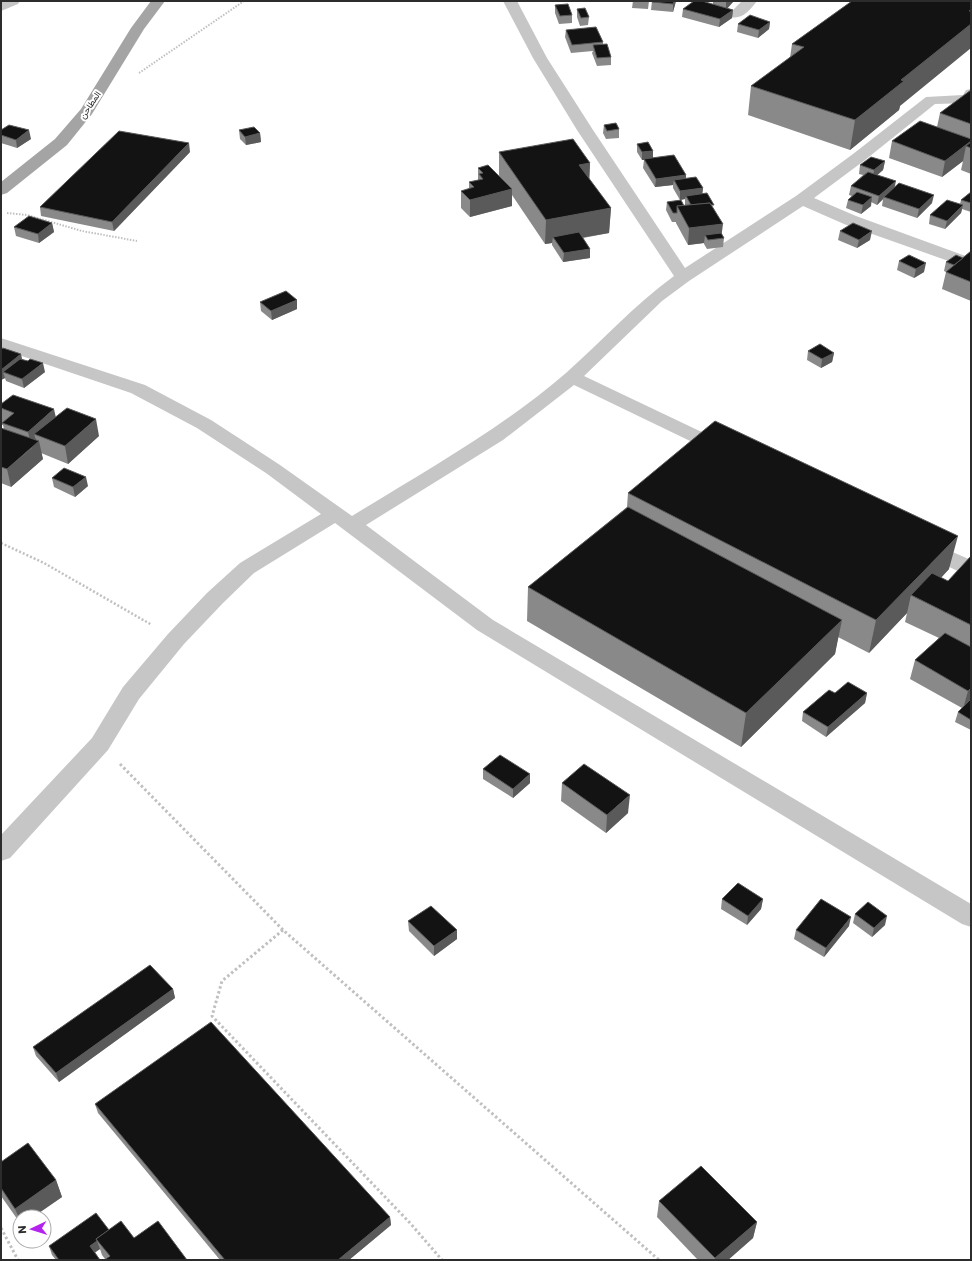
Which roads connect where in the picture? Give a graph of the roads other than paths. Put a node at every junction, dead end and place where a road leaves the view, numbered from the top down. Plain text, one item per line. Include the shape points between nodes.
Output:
1 (13, 1) edge
2 (158, 1) edge
3 (510, 1) edge
4 (750, 1) edge
5 (1, 7) edge
6 (736, 14) dead end
7 (970, 98) edge
8 (1, 190) edge
9 (802, 199) junction
10 (971, 264) edge
11 (683, 277) junction
12 (1, 343) edge
13 (572, 377) junction
14 (736, 456) edge
15 (343, 520) junction
16 (907, 538) edge
17 (971, 569) edge
18 (1, 851) edge
19 (971, 918) edge

1 - 5 street
2 - 8 main road, المطاحن via 138,28 87,112 62,142
3 - 11 street via 540,58 585,130
4 - 6 street
7 - 9 street via 931,100
9 - 10 street via 850,220
9 - 11 street
11 - 13 street via 656,297
12 - 15 street via 138,390 164,403 204,424 273,469
13 - 14 street
13 - 15 street via 496,436
15 - 18 street via 248,568 215,598 176,639 131,693 100,744
15 - 19 street via 485,625
16 - 17 street

